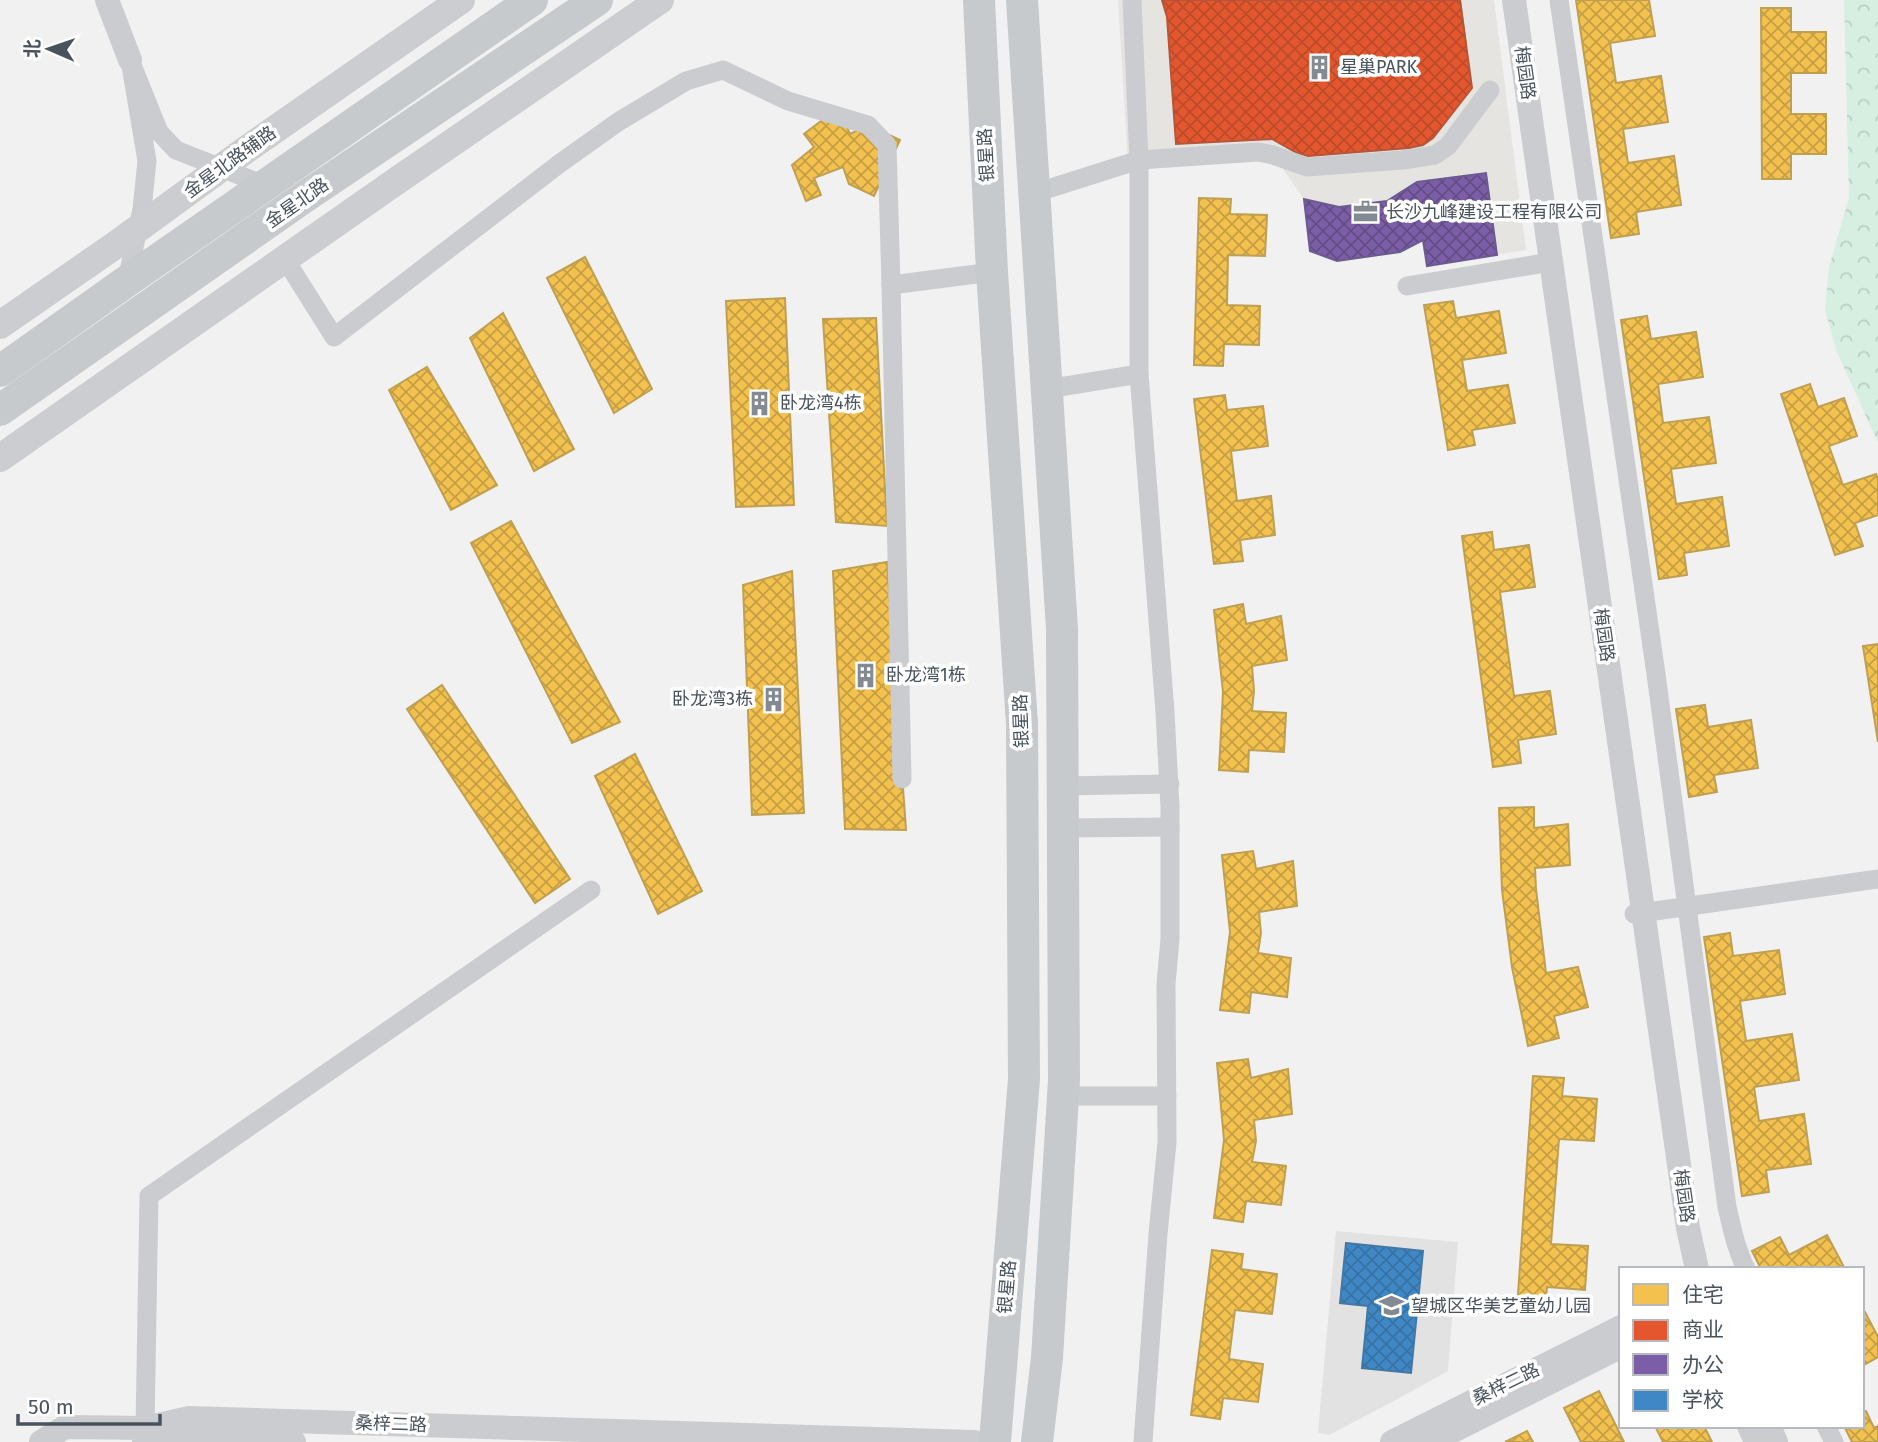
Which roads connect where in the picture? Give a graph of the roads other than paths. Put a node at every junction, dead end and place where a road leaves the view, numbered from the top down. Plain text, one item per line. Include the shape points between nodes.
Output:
1 (107, 0) edge
2 (461, 0) edge
3 (532, 0) edge
4 (597, 0) edge
5 (660, 0) edge
6 (979, 0) edge
7 (1022, 0) edge
8 (1132, 0) edge
9 (1505, 0) edge
10 (1514, 0) edge
11 (1559, 0) edge
12 (130, 60) junction
13 (1490, 90) dead end
14 (1139, 160) junction
15 (221, 168) junction
16 (264, 186) junction
17 (1035, 193) junction
18 (138, 228) junction
19 (285, 259) junction
20 (1547, 263) junction
21 (992, 272) junction
22 (127, 281) junction
23 (891, 285) junction
24 (1407, 286) dead end
25 (0, 326) edge
26 (0, 371) edge
27 (1139, 374) junction
28 (1047, 389) junction
29 (0, 411) edge
30 (0, 458) edge
31 (902, 779) dead end
32 (1170, 784) junction
33 (1063, 786) junction
34 (1170, 827) junction
35 (1063, 828) junction
36 (1878, 878) edge
37 (591, 890) dead end
38 (1686, 907) junction
39 (1639, 913) junction
40 (1063, 1096) junction
41 (1167, 1096) junction
42 (1684, 1267) edge
43 (1697, 1267) edge
44 (1745, 1267) edge
45 (1619, 1328) edge
46 (1619, 1347) edge
47 (144, 1435) edge
48 (41, 1442) edge
49 (294, 1442) edge
50 (974, 1442) edge
51 (995, 1442) edge
52 (1037, 1442) edge
53 (1143, 1442) edge
54 (1392, 1442) edge
55 (1431, 1442) edge

1 - 12 street
2 - 15 main road, 金星北路辅路
3 - 16 main road, 金星北路
4 - 29 main road, 金星北路 via 303,198
5 - 19 main road
6 - 21 main road, 银星路
7 - 17 main road
8 - 14 street
9 - 20 street, 梅园路
10 - 20 street, 梅园路
11 - 38 street
12 - 15 street via 159,132 176,150
12 - 18 street via 147,161
13 - 14 street via 1448,146 1435,155 1307,167 1258,152
14 - 17 street
14 - 27 street
15 - 16 street
15 - 18 main road, 金星北路辅路
16 - 22 main road, 金星北路
17 - 28 main road
18 - 22 street
18 - 25 main road, 金星北路辅路
19 - 23 street via 334,337 608,129 686,81 723,70 788,101 868,125 887,145
19 - 30 main road
20 - 24 street
20 - 39 street, 梅园路
21 - 23 street
21 - 51 main road, 银星路 via 1022,724 1024,1079
22 - 26 main road, 金星北路
23 - 31 street
27 - 28 street
27 - 32 street
28 - 33 main road via 1062,629
32 - 33 street
32 - 34 street
33 - 35 main road
34 - 35 street
34 - 41 street
35 - 40 main road
36 - 38 street
37 - 47 street via 149,1196
38 - 39 street
38 - 44 street via 1727,1207
39 - 42 street, 梅园路
39 - 43 street, 梅园路
40 - 41 street
40 - 52 main road via 1047,1358
41 - 53 street
45 - 54 street, 桑梓二路
46 - 55 street, 桑梓二路
47 - 48 street, 桑梓二路 via 65,1427
47 - 49 street, 桑梓二路
47 - 50 street, 桑梓二路 via 189,1418

